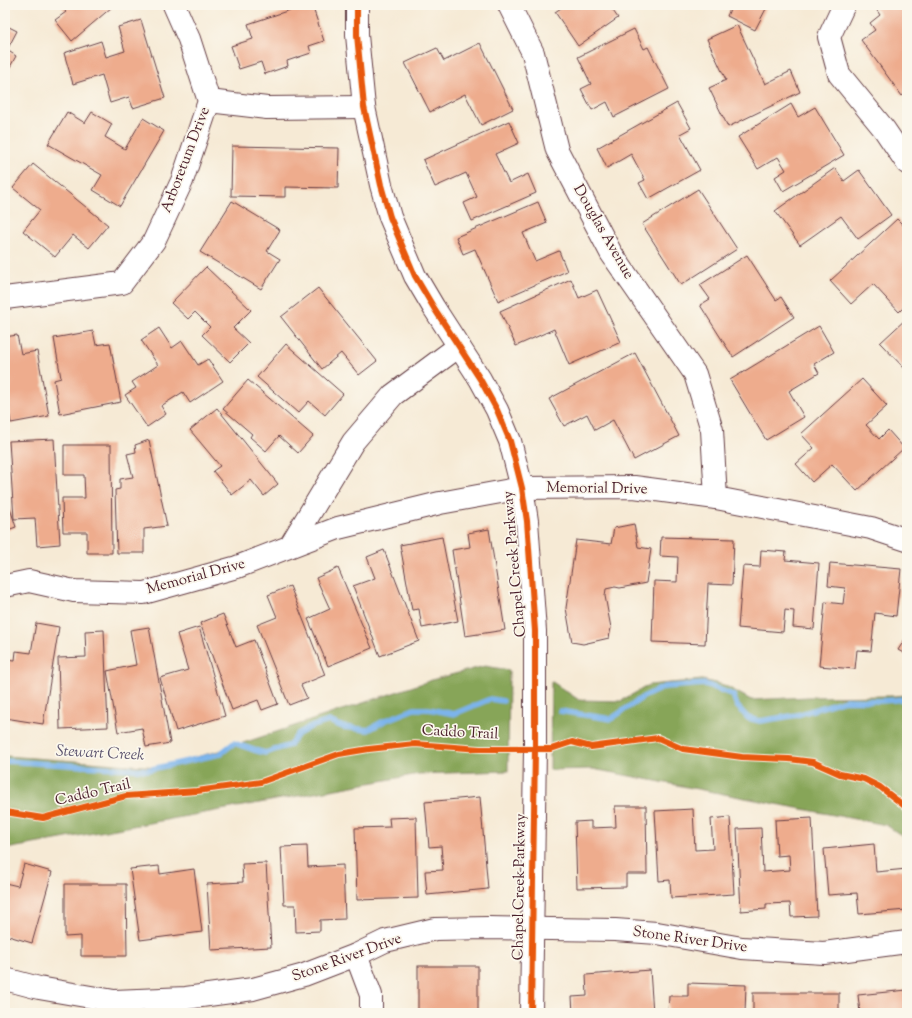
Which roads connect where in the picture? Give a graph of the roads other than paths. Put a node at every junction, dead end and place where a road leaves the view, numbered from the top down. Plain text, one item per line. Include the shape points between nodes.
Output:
1 (174, 5) edge
2 (357, 5) edge
3 (509, 5) edge
4 (844, 5) edge
5 (209, 101) junction
6 (364, 107) junction
7 (907, 163) edge
8 (5, 298) edge
9 (459, 346) junction
10 (522, 488) junction
11 (716, 498) junction
12 (907, 540) edge
13 (290, 546) junction
14 (5, 586) edge
15 (531, 929) junction
16 (907, 942) edge
17 (356, 956) junction
18 (5, 979) edge
19 (114, 1007) edge
20 (371, 1013) edge
21 (531, 1013) edge

1 - 5 street, Arboretum Drive via 189,39
2 - 6 street, Chapel Creek Parkway via 357,35
3 - 11 street, Douglas Avenue via 533,53 557,150 612,253 695,374 712,430
4 - 7 street via 829,37 839,74 884,129
5 - 6 street via 266,108
5 - 8 street, Arboretum Drive via 182,181 154,241 122,283
6 - 9 street, Chapel Creek Parkway via 390,218 415,276
9 - 10 street, Chapel Creek Parkway via 497,410 510,441
9 - 13 street via 393,396 353,442
10 - 11 street, Memorial Drive via 634,487
10 - 13 street, Memorial Drive via 440,503 338,528
10 - 15 street, Chapel Creek Parkway via 535,631
11 - 12 street, Memorial Drive via 871,528
13 - 14 street, Memorial Drive via 237,567 144,592 74,591 30,581
15 - 16 street, Stone River Drive via 657,933 742,948 824,953
15 - 17 street, Stone River Drive via 435,930 385,941
15 - 21 street, Chapel Creek Parkway
17 - 19 street, Stone River Drive via 304,975 253,989
17 - 20 street via 371,995
18 - 19 street, Stone River Drive

